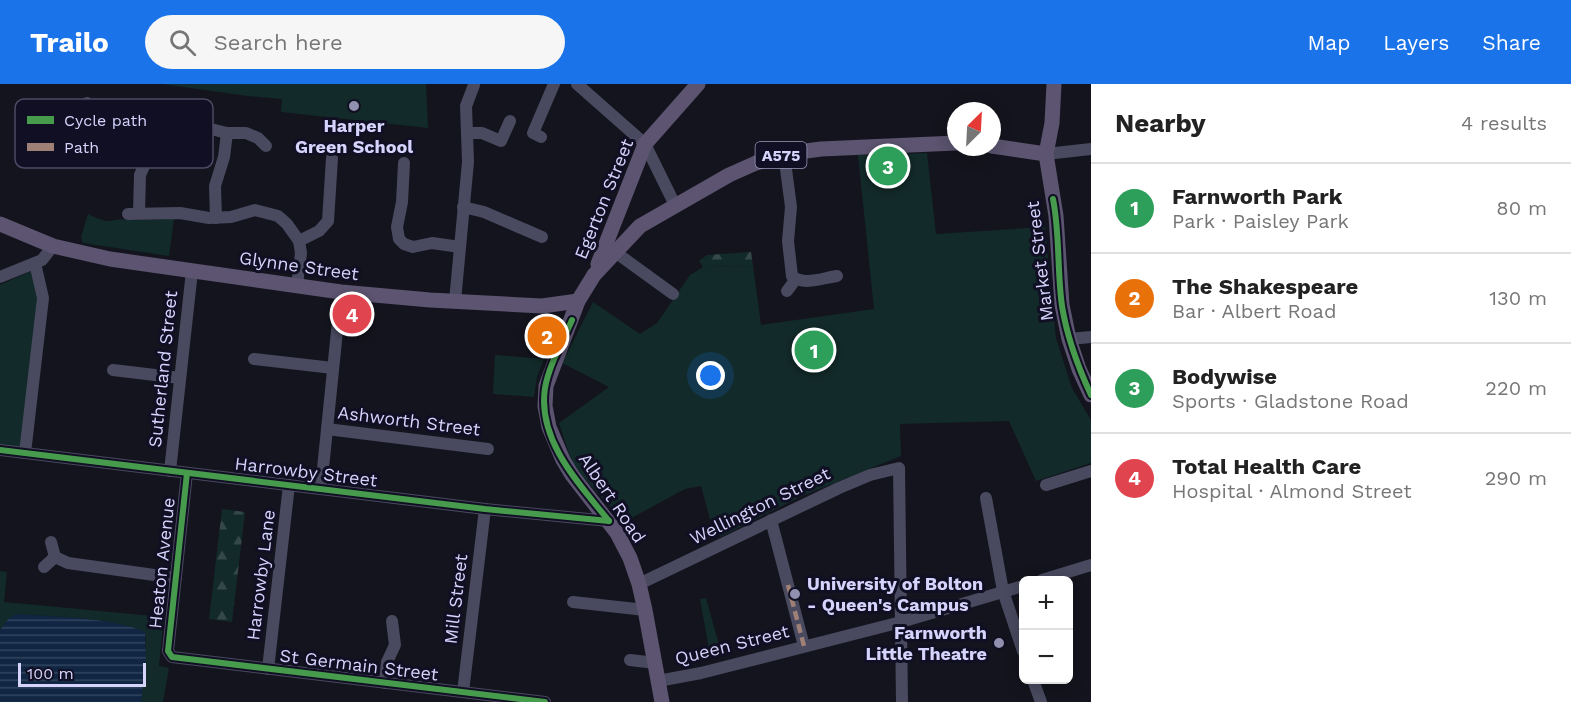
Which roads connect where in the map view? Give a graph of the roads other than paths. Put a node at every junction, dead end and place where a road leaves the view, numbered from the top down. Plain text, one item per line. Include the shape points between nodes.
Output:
1 (554, 84) edge
2 (578, 84) edge
3 (598, 84) edge
4 (698, 84) edge
5 (1054, 84) edge
6 (474, 85) edge
7 (589, 94) junction
8 (510, 121) dead end
9 (213, 130) edge
10 (227, 133) junction
11 (468, 133) junction
12 (541, 136) dead end
13 (262, 138) dead end
14 (947, 143) edge
15 (645, 144) junction
16 (1001, 147) edge
17 (1091, 149) edge
18 (784, 154) junction
19 (1046, 154) junction
20 (332, 155) dead end
21 (405, 162) dead end
22 (143, 168) edge
23 (675, 205) junction
24 (464, 207) junction
25 (216, 218) junction
26 (0, 224) edge
27 (542, 237) dead end
28 (299, 242) junction
29 (53, 246) junction
30 (460, 247) junction
31 (616, 253) junction
32 (35, 263) junction
33 (192, 271) junction
34 (838, 274) dead end
35 (594, 275) junction
36 (0, 277) edge
37 (796, 279) junction
38 (297, 285) junction
39 (787, 291) dead end
40 (341, 292) junction
41 (674, 294) dead end
42 (456, 301) junction
43 (578, 301) junction
44 (542, 306) junction
45 (572, 320) junction
46 (1091, 337) edge
47 (1069, 339) junction
48 (261, 363) dead end
49 (333, 368) junction
50 (112, 370) dead end
51 (180, 378) junction
52 (1091, 395) edge
53 (327, 429) junction
54 (488, 449) dead end
55 (0, 450) edge
56 (25, 453) junction
57 (170, 471) junction
58 (1091, 471) edge
59 (187, 473) junction
60 (289, 485) junction
61 (1046, 485) dead end
62 (321, 488) junction
63 (986, 498) dead end
64 (596, 505) junction
65 (485, 509) junction
66 (576, 519) junction
67 (771, 520) junction
68 (609, 521) junction
69 (51, 542) dead end
70 (55, 557) junction
71 (1091, 565) edge
72 (44, 567) dead end
73 (1055, 576) edge
74 (176, 578) junction
75 (639, 584) junction
76 (1019, 587) edge
77 (1003, 591) junction
78 (573, 602) dead end
79 (645, 610) junction
80 (392, 620) dead end
81 (902, 622) junction
82 (1019, 639) edge
83 (804, 646) junction
84 (170, 656) joint
85 (630, 660) dead end
86 (655, 663) junction
87 (268, 669) junction
88 (658, 681) junction
89 (385, 683) junction
90 (1035, 684) edge
91 (463, 692) junction
92 (545, 702) edge
93 (662, 702) edge
94 (902, 702) edge
95 (1041, 702) edge

1 - 12 street via 533,133
2 - 7 street
3 - 7 street
4 - 15 main road, Egerton Street / A575
5 - 19 main road
6 - 11 street via 466,106
7 - 15 street
8 - 11 street via 501,141 482,133
9 - 10 street
10 - 13 street
10 - 25 street via 215,186
11 - 24 street
14 - 18 main road, A575
15 - 23 street
15 - 35 main road, Egerton Street / A575
16 - 19 main road
17 - 19 street
18 - 23 main road, A575 via 729,175
18 - 37 street via 791,207 788,241 791,272
19 - 47 main road, Market Street
20 - 28 street via 328,221
21 - 30 street via 399,238 413,247 432,243
22 - 25 street via 134,214 180,213
23 - 31 main road, A575 via 640,226
24 - 27 street
24 - 30 street
25 - 28 street via 255,210 267,212 287,224
26 - 29 main road, Glynne Street
28 - 38 street
29 - 32 street via 46,257
29 - 33 main road, Glynne Street
30 - 42 street
31 - 35 main road, A575
31 - 41 street
31 - 45 main road, A575
32 - 36 street
32 - 56 street via 43,298
33 - 38 main road, Glynne Street
33 - 51 street, Sutherland Street
34 - 37 street
35 - 43 main road, A575
37 - 39 street
38 - 40 main road, Glynne Street
40 - 42 main road, Glynne Street
40 - 49 street
42 - 44 main road, Glynne Street
43 - 44 main road, Glynne Street
43 - 45 main road, A575
44 - 45 main road, Glynne Street
45 - 64 main road, Albert Road / A575 via 546,386 545,406 563,460
46 - 47 street
47 - 52 main road, Market Street
48 - 49 street
49 - 53 street
50 - 51 street
51 - 57 street, Sutherland Street
53 - 54 street, Ashworth Street
53 - 62 street
55 - 56 street, Harrowby Street
56 - 57 street, Harrowby Street
57 - 59 street, Harrowby Street
58 - 61 street
59 - 60 street, Harrowby Street
59 - 74 street, Heaton Avenue
60 - 62 street, Harrowby Street
60 - 87 street, Harrowby Lane
62 - 65 street, Harrowby Street
63 - 77 street
64 - 66 street
64 - 68 main road, Albert Road / A575
65 - 66 street, Harrowby Street
65 - 91 street, Mill Street
66 - 68 street, Harrowby Street
67 - 75 street, Wellington Street
67 - 81 street, Wellington Street via 839,488 899,468
67 - 83 street
68 - 75 main road, Albert Road / A575 via 630,558
69 - 70 street
70 - 72 street
70 - 74 street via 104,571
71 - 73 street
74 - 84 street, Heaton Avenue
75 - 79 main road, Albert Road / A575
76 - 77 street, Queen Street
77 - 81 street, Queen Street
77 - 82 street
78 - 79 street
79 - 86 main road, Albert Road / A575
80 - 89 street via 395,645 387,662
81 - 83 street, Queen Street
81 - 94 street
83 - 88 street, Queen Street
84 - 87 street, St Germain Street
85 - 86 street
86 - 88 main road, Albert Road / A575
87 - 89 street, St Germain Street
88 - 93 main road, Albert Road / A575
89 - 91 street, St Germain Street
90 - 95 street
91 - 92 street, St Germain Street

